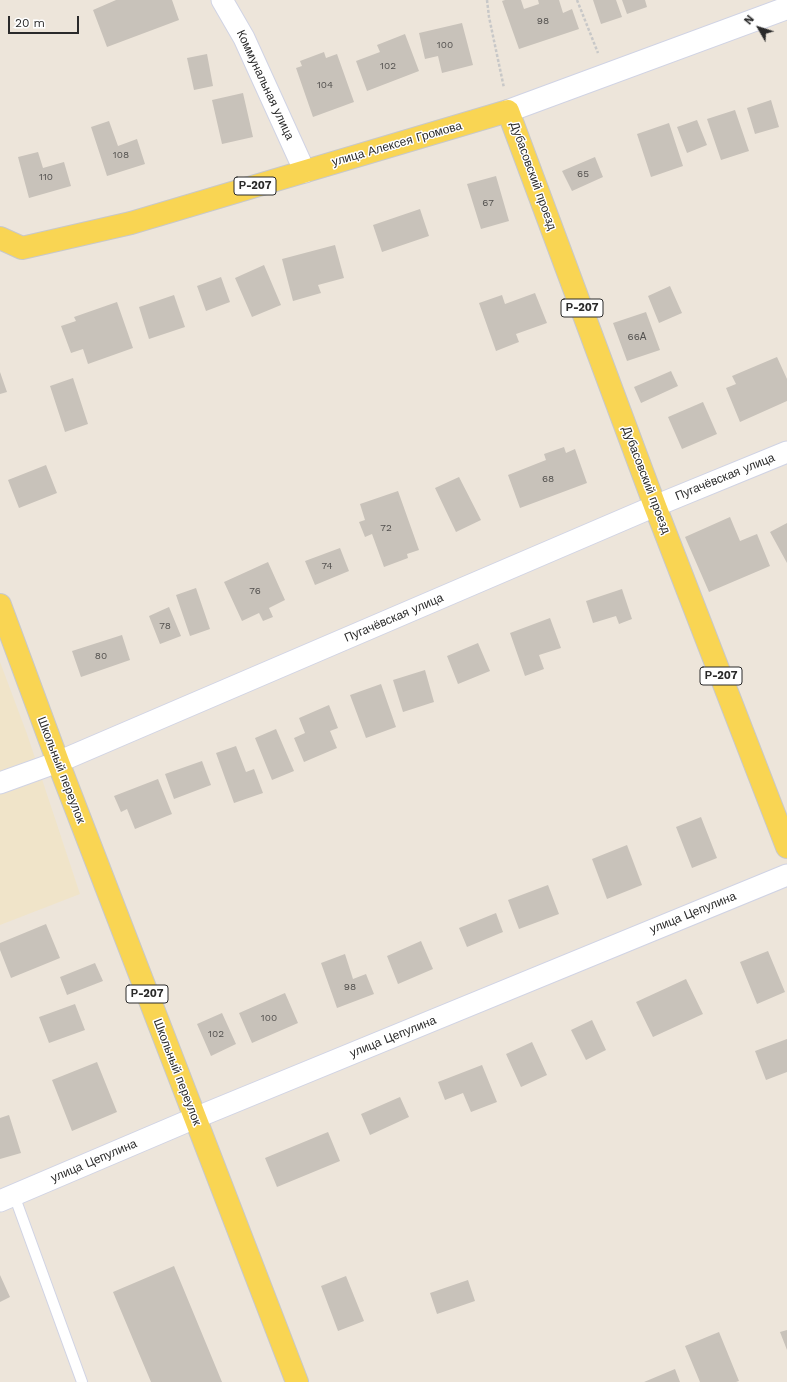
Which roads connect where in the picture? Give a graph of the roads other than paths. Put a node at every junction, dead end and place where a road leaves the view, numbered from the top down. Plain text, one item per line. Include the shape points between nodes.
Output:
1 (222, 0) edge
2 (787, 8) edge
3 (508, 111) junction
4 (305, 172) junction
5 (0, 238) edge
6 (22, 248) junction
7 (0, 253) edge
8 (787, 452) edge
9 (655, 506) junction
10 (0, 605) edge
11 (58, 762) junction
12 (0, 783) edge
13 (787, 847) edge
14 (787, 875) edge
15 (195, 1118) junction
16 (7, 1198) edge
17 (82, 1382) edge
18 (297, 1382) edge

1 - 4 street, Коммунальная улица via 244,38
2 - 3 street, улица Алексея Громова
3 - 4 main road, улица Алексея Громова / Р-207
3 - 9 main road, Дубасовский проезд / Р-207
4 - 6 main road, улица Алексея Громова / Р-207 via 131,223
5 - 6 main road
6 - 7 main road, улица Алексея Громова
8 - 9 street, Пугачёвская улица
9 - 11 street, Пугачёвская улица
9 - 13 main road, Дубасовский проезд / Р-207
10 - 11 main road, Школьный переулок / Р-207
11 - 12 street, Пугачёвская улица
11 - 15 main road, Школьный переулок / Р-207
14 - 15 street, улица Цепулина
15 - 16 street, улица Цепулина
15 - 18 main road, Школьный переулок / Р-207
16 - 17 lane

